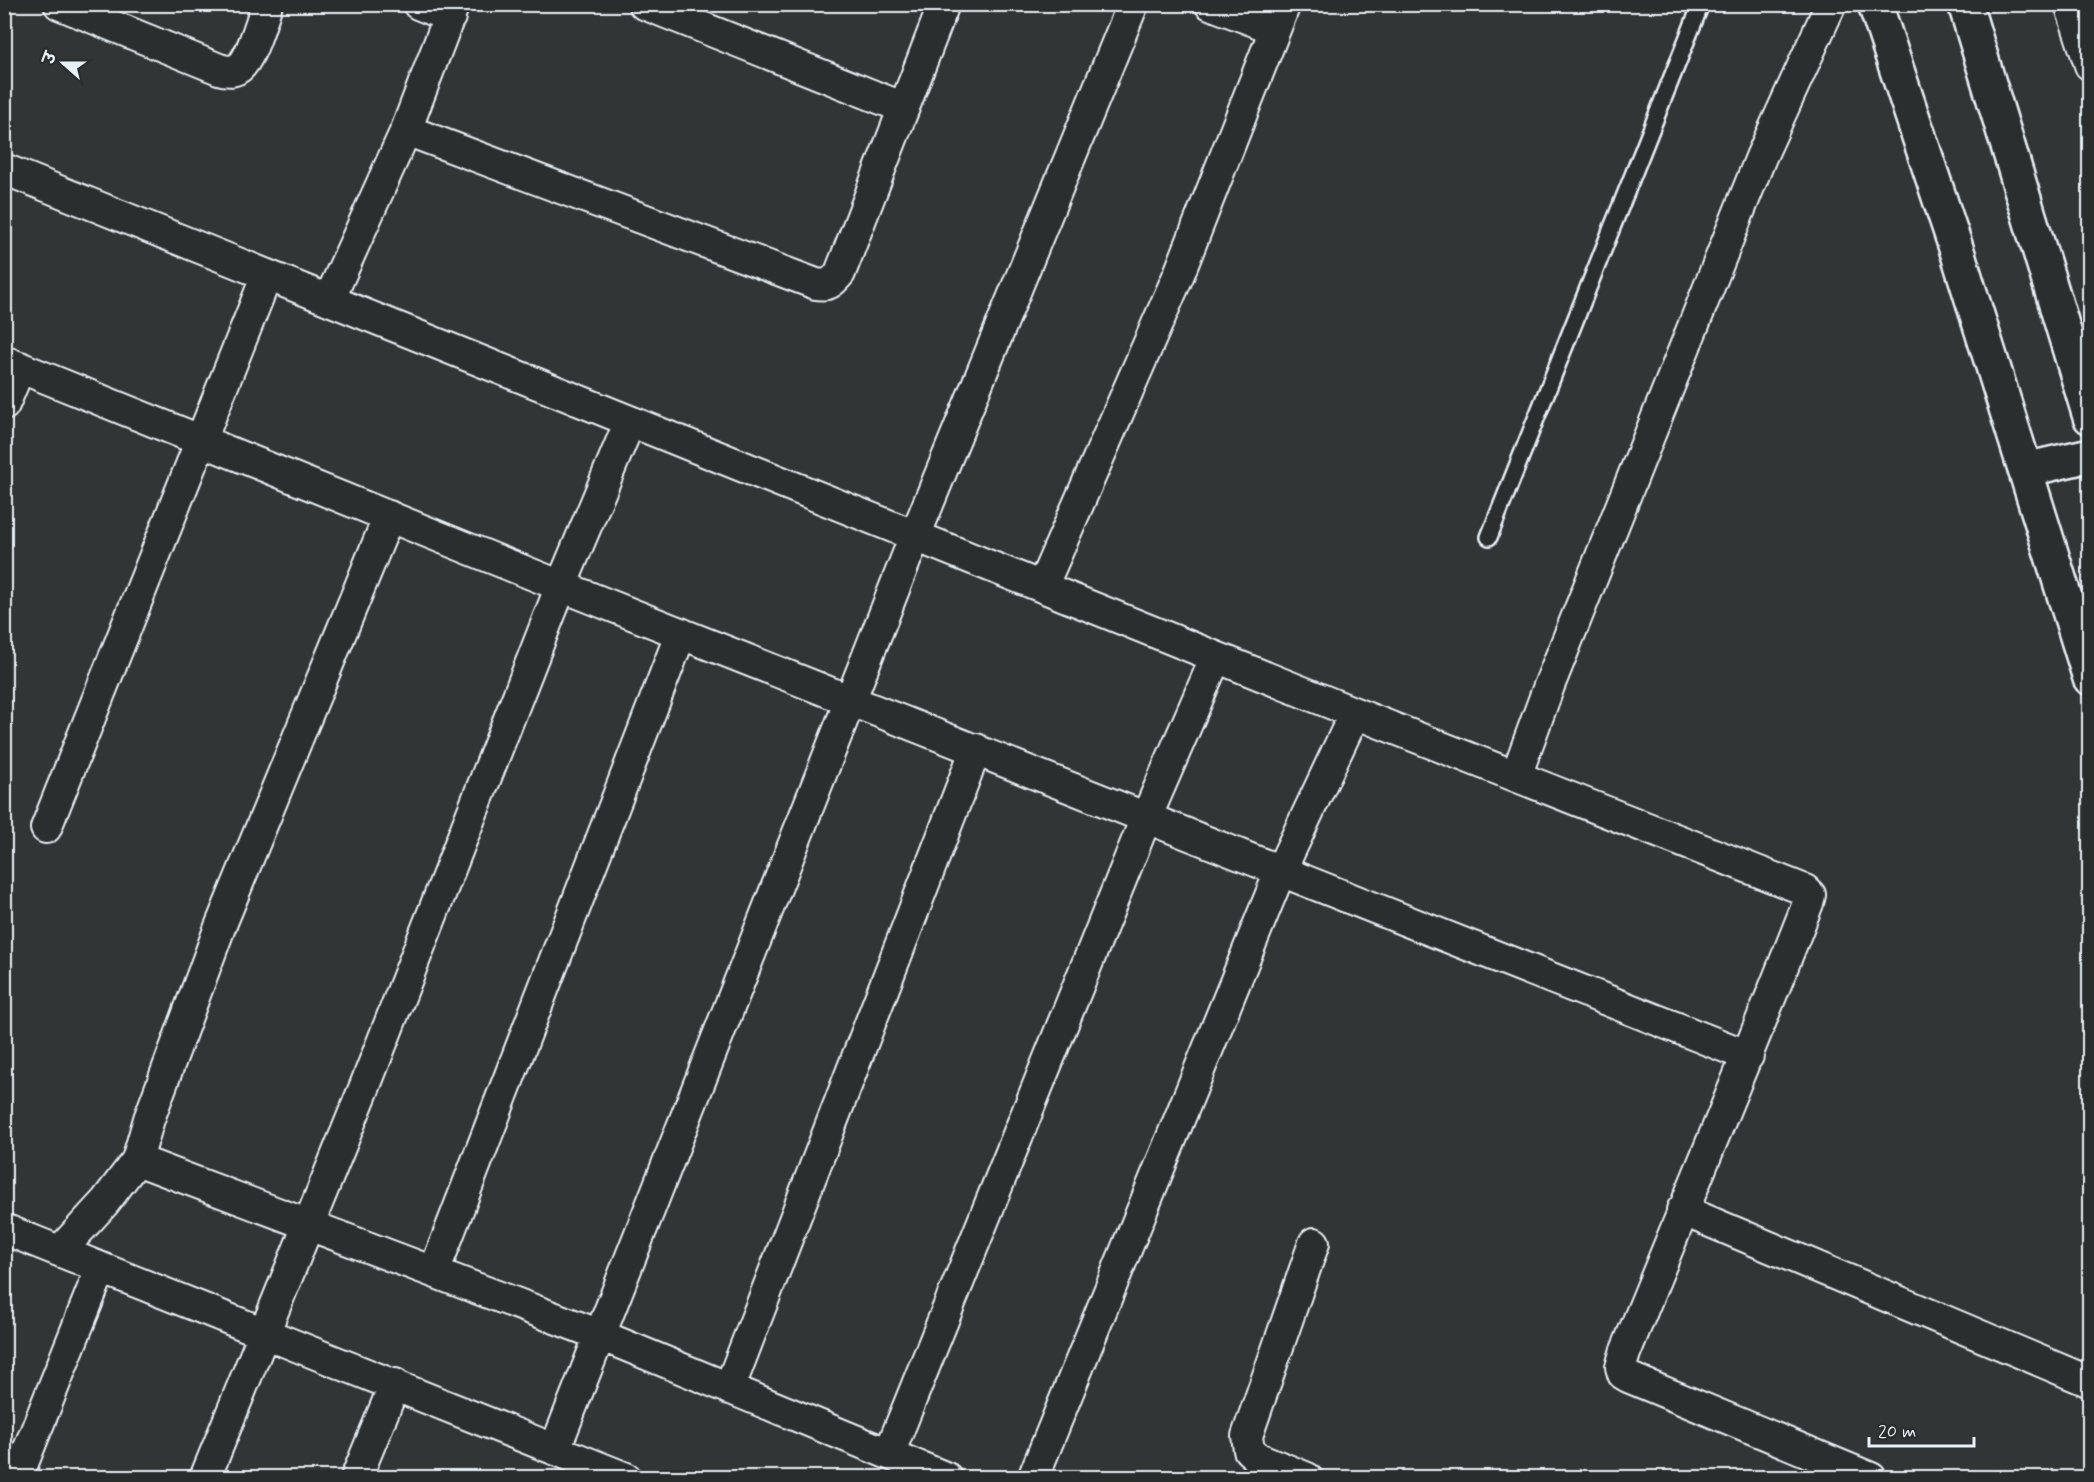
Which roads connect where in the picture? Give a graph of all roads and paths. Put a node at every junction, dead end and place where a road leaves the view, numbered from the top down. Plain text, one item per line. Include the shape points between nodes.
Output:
1 (59, 4) edge
2 (267, 4) edge
3 (418, 4) edge
4 (644, 4) edge
5 (944, 4) edge
6 (1133, 4) edge
7 (1210, 4) edge
8 (1701, 4) edge
9 (1831, 4) edge
10 (1875, 4) edge
11 (1965, 4) edge
12 (2070, 4) edge
13 (452, 11) edge
14 (1280, 17) edge
15 (2090, 65) edge
16 (904, 108) junction
17 (406, 130) junction
18 (4, 169) edge
19 (267, 275) junction
20 (329, 300) junction
21 (12, 364) edge
22 (2084, 380) edge
23 (4, 405) edge
24 (2090, 417) edge
25 (630, 421) junction
26 (202, 440) junction
27 (2090, 455) edge
28 (2025, 470) junction
29 (389, 516) junction
30 (915, 536) junction
31 (1489, 537) dead end
32 (561, 586) junction
33 (1042, 587) junction
34 (681, 633) junction
35 (1216, 657) junction
36 (2090, 678) edge
37 (850, 700) junction
38 (1355, 713) junction
39 (976, 749) junction
40 (1516, 776) junction
41 (1146, 818) junction
42 (46, 828) dead end
43 (1280, 872) junction
44 (1748, 1056) junction
45 (137, 1160) junction
46 (1682, 1210) junction
47 (309, 1224) junction
48 (4, 1229) edge
49 (1314, 1243) dead end
50 (60, 1251) junction
51 (101, 1268) junction
52 (434, 1272) junction
53 (264, 1332) junction
54 (600, 1335) junction
55 (2090, 1382) edge
56 (395, 1384) junction
57 (729, 1389) junction
58 (555, 1449) junction
59 (889, 1454) junction
60 (17, 1478) edge
61 (205, 1478) edge
62 (356, 1478) edge
63 (626, 1478) edge
64 (947, 1478) edge
65 (1033, 1478) edge
66 (1307, 1478) edge
67 (1871, 1478) edge

1 - 2 street via 230,72 240,68 248,57
3 - 13 street
4 - 16 street
5 - 16 street
6 - 30 street
7 - 14 street
8 - 31 lane
9 - 40 street via 1761,158
10 - 28 street
11 - 22 street
12 - 15 street
13 - 17 street
14 - 33 street via 1179,274
16 - 17 street via 840,273 825,285
17 - 20 street
18 - 19 street
19 - 20 street
19 - 26 street
20 - 25 street
21 - 23 street
21 - 26 street
22 - 24 street
25 - 30 street
25 - 32 street
26 - 29 street
26 - 42 street
27 - 28 street
28 - 36 street
29 - 32 street
29 - 45 street via 220,927
30 - 33 street
30 - 37 street
32 - 34 street
32 - 47 street
33 - 35 street
34 - 37 street
34 - 52 street
35 - 38 street
35 - 41 street
37 - 39 street
37 - 54 street
38 - 40 street
38 - 43 street
39 - 41 street
39 - 57 street
40 - 44 street via 1810,895
41 - 43 street
41 - 59 street
43 - 44 street
43 - 65 street
44 - 46 street
45 - 47 street
45 - 50 street
46 - 55 street
46 - 67 street via 1625,1353 1623,1374
47 - 52 street
47 - 53 street
48 - 50 street
49 - 66 street via 1247,1436 1249,1450 1258,1458
50 - 51 street
51 - 53 street
51 - 60 street
52 - 54 street
53 - 56 street
53 - 61 street
54 - 57 street
54 - 58 street
56 - 58 street
56 - 62 street
57 - 59 street
58 - 63 street
59 - 64 street

